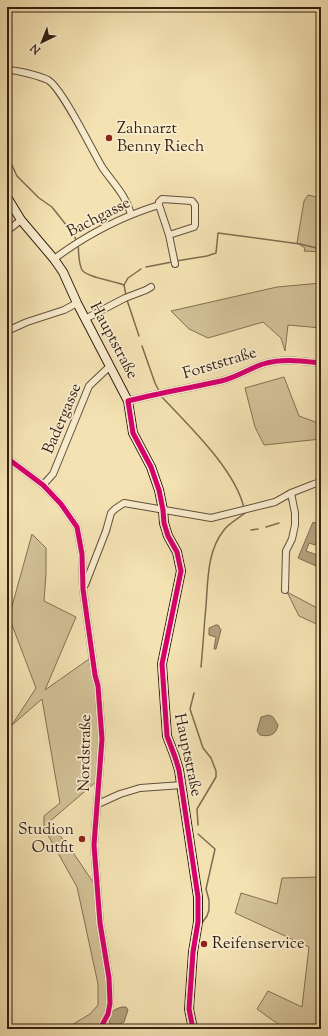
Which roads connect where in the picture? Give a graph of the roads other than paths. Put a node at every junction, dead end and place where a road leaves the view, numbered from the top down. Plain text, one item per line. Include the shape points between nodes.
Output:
1 (7, 70) edge
2 (7, 197) edge
3 (159, 205) junction
4 (130, 214) junction
5 (21, 220) junction
6 (7, 231) edge
7 (169, 235) junction
8 (54, 259) junction
9 (174, 261) dead end
10 (151, 287) dead end
11 (77, 304) junction
12 (85, 319) junction
13 (7, 331) edge
14 (321, 363) edge
15 (110, 366) junction
16 (128, 401) junction
17 (7, 458) edge
18 (321, 482) edge
19 (43, 485) junction
20 (291, 493) junction
21 (163, 510) junction
22 (83, 589) junction
23 (285, 590) dead end
24 (182, 785) junction
25 (98, 804) junction
26 (100, 1029) edge
27 (193, 1029) edge

1 - 4 street via 20,70 49,81 60,93 103,168 118,187
2 - 5 street, Hauptstraße
3 - 4 street, Bachgasse
3 - 7 street
3 - 7 street, Bachgasse via 162,199 192,201 195,205 194,227
4 - 8 street, Bachgasse via 77,242
5 - 6 street
5 - 8 street, Hauptstraße
7 - 9 street
8 - 11 street, Hauptstraße via 63,272
10 - 12 street
11 - 12 street, Hauptstraße
11 - 13 street
12 - 15 street, Hauptstraße
14 - 16 street, Forststraße via 280,361 264,364 238,376
15 - 16 street, Hauptstraße
15 - 19 street, Badergasse via 89,386 53,474
16 - 21 street, Hauptstraße via 133,434 151,467
17 - 19 street, Nordstraße
18 - 20 street
19 - 22 street, Nordstraße via 61,504 77,527 82,554
20 - 21 street via 275,502 211,518
20 - 23 street via 295,525 286,551
21 - 22 street via 129,503 115,509 111,513
21 - 24 street, Hauptstraße via 164,523 177,552 181,572 162,664 167,736
22 - 25 street, Nordstraße via 98,686 102,739
24 - 25 street via 140,788
24 - 27 street, Hauptstraße via 198,897 190,1009
25 - 26 street, Nordstraße via 95,823 95,865 110,1003 108,1014

